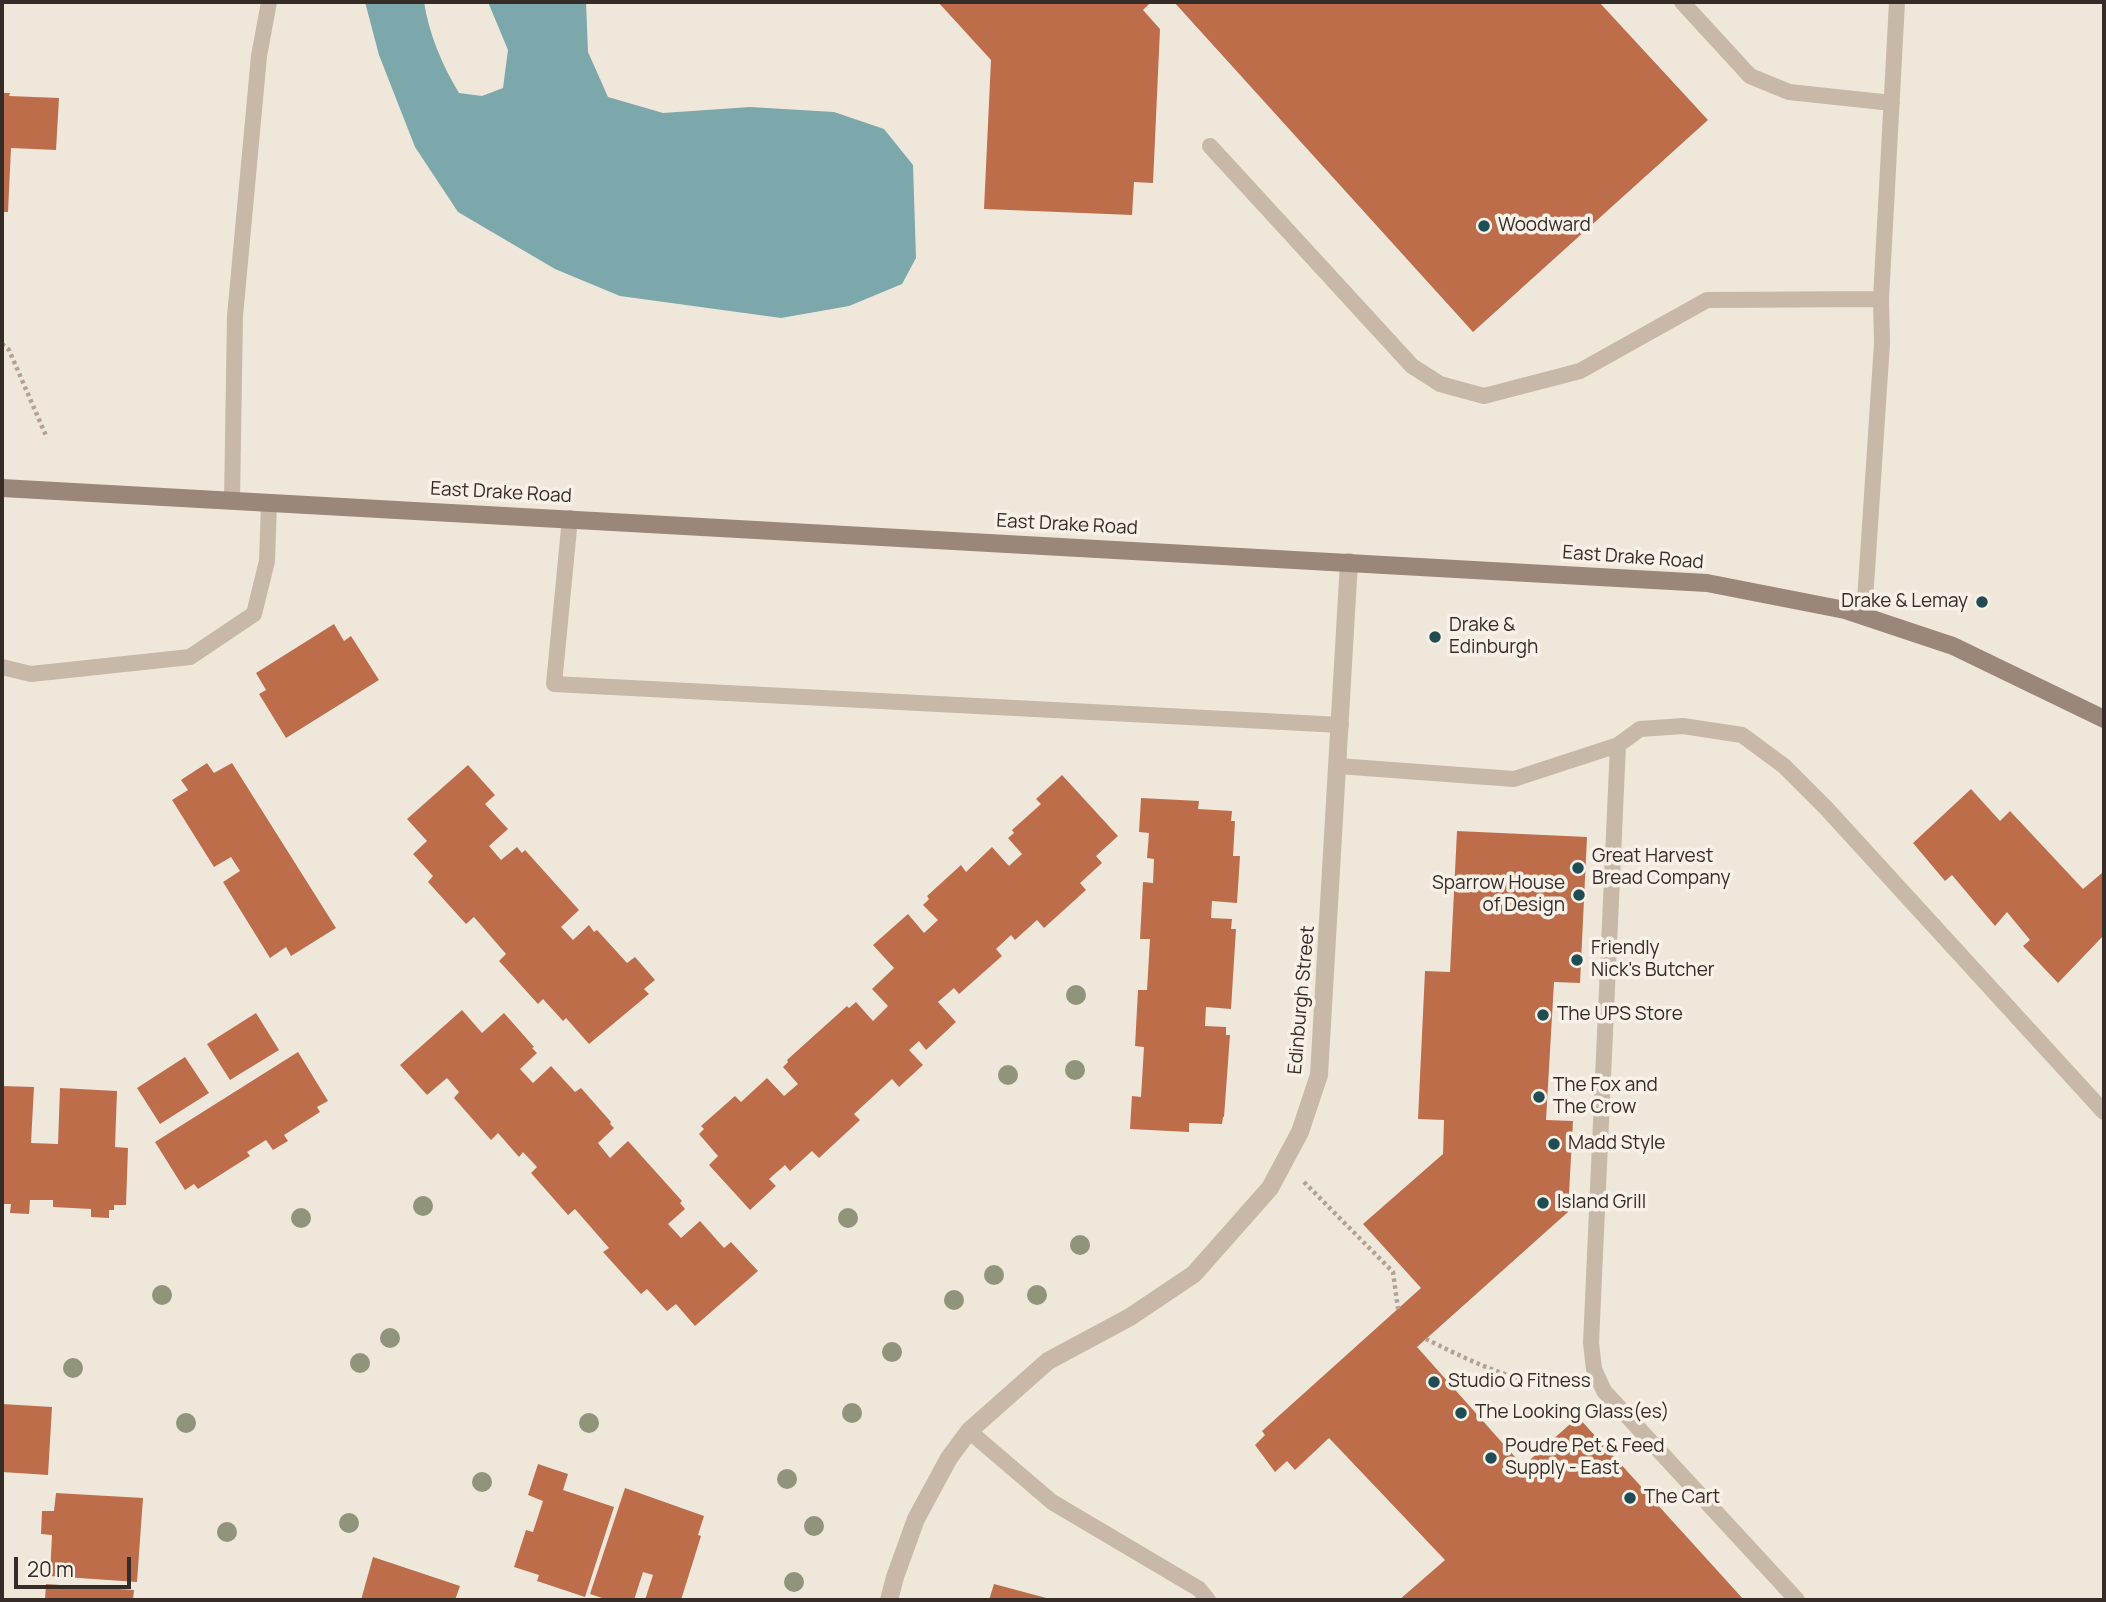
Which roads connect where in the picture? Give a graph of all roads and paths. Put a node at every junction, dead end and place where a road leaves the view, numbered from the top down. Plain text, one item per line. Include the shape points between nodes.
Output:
1 (269, 2) edge
2 (1682, 2) edge
3 (1897, 2) edge
4 (1892, 103) junction
5 (1210, 146) dead end
6 (1881, 299) junction
7 (2, 344) edge
8 (47, 438) dead end
9 (2, 488) edge
10 (232, 500) junction
11 (269, 502) junction
12 (570, 518) junction
13 (1349, 562) junction
14 (1864, 616) junction
15 (2, 667) edge
16 (2104, 719) edge
17 (1340, 725) junction
18 (1618, 745) junction
19 (1338, 766) junction
20 (2104, 1111) edge
21 (1285, 1163) junction
22 (1398, 1309) dead end
23 (1426, 1339) dead end
24 (1594, 1369) junction
25 (969, 1431) junction
26 (889, 1600) edge
27 (1208, 1600) edge
28 (1797, 1600) edge

1 - 10 lane via 259,55 235,316
2 - 4 lane via 1750,76 1789,92
3 - 4 lane
4 - 6 lane
5 - 6 lane via 1412,366 1440,384 1484,396 1580,371 1707,300
6 - 14 lane
7 - 8 path via 9,350
9 - 10 main road, East Drake Road
10 - 11 main road, East Drake Road
11 - 12 main road, East Drake Road
11 - 15 lane via 267,561 254,614 190,657 31,674
12 - 13 main road, East Drake Road
12 - 17 lane via 554,684
13 - 14 main road, East Drake Road via 1707,583
13 - 17 street, Edinburgh Street
14 - 16 main road, East Drake Road via 1953,646
17 - 19 street, Edinburgh Street
18 - 19 lane via 1514,779
18 - 20 lane via 1640,729 1683,726 1742,735 1784,766
18 - 24 lane via 1591,1343
19 - 21 street, Edinburgh Street via 1319,1075
21 - 22 path via 1393,1272
21 - 25 street, Edinburgh Street via 1194,1274 1130,1317 1048,1361
23 - 24 path via 1516,1377 1553,1384
24 - 28 lane via 1604,1391
25 - 26 street, Edinburgh Street via 916,1519
25 - 27 lane via 1052,1502 1199,1589

